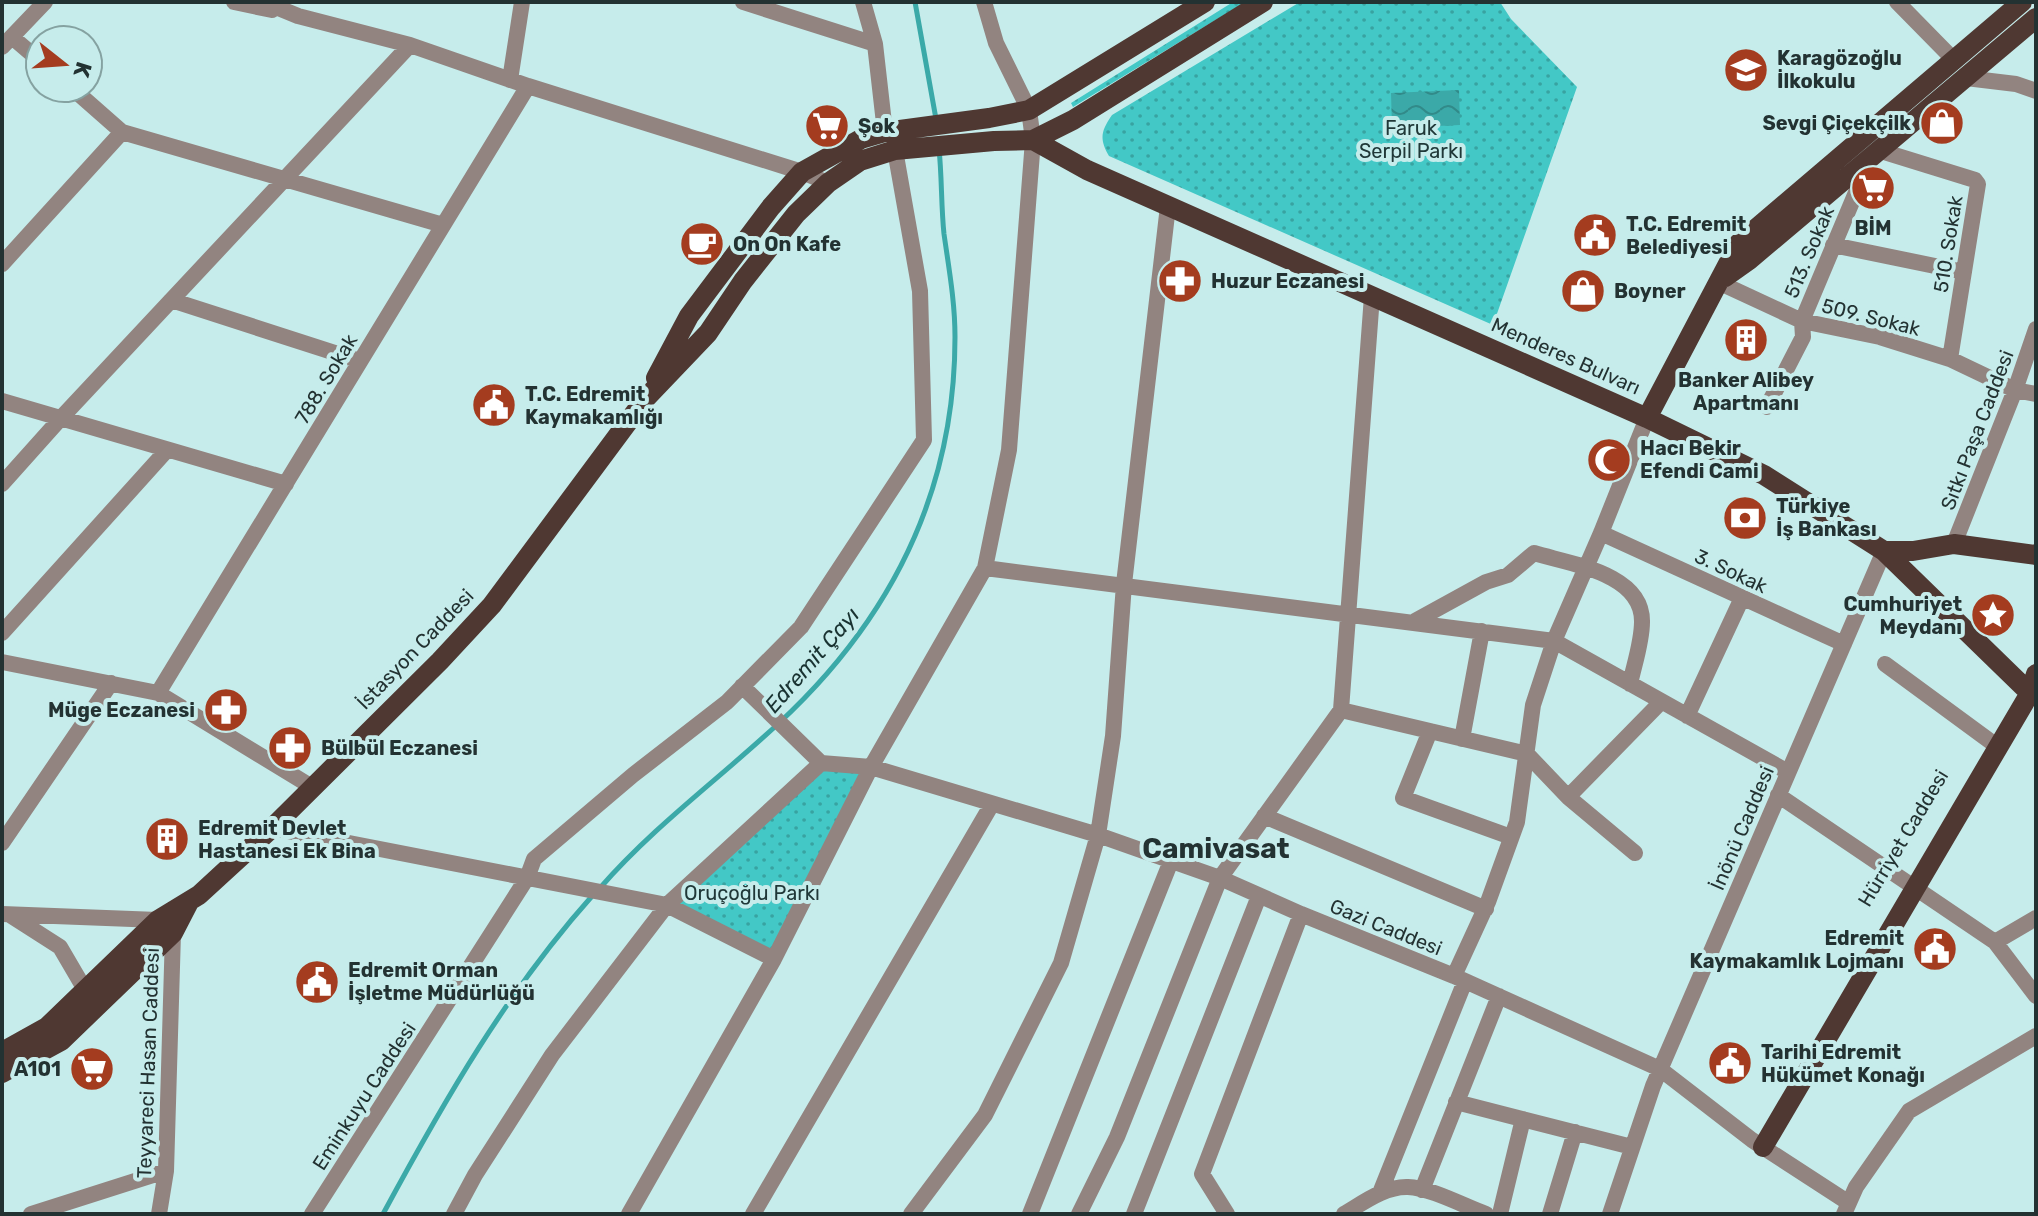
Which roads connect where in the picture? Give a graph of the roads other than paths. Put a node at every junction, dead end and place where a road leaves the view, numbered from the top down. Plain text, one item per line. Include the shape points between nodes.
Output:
1 (45, 2) edge
2 (234, 2) edge
3 (264, 2) edge
4 (522, 2) edge
5 (743, 2) edge
6 (863, 2) edge
7 (984, 2) edge
8 (1263, 2) edge
9 (1897, 2) edge
10 (2022, 2) edge
11 (1194, 5) edge
12 (298, 16) junction
13 (2036, 18) edge
14 (7, 42) edge
15 (875, 44) junction
16 (410, 45) junction
17 (1961, 69) junction
18 (510, 80) junction
19 (528, 86) junction
20 (2036, 91) edge
21 (90, 104) edge
22 (1029, 110) junction
23 (122, 132) junction
24 (897, 140) junction
25 (1033, 140) junction
26 (1875, 153) junction
27 (802, 172) junction
28 (283, 179) junction
29 (828, 183) junction
30 (1168, 206) junction
31 (443, 225) junction
32 (1833, 245) junction
33 (2, 264) edge
34 (1964, 272) junction
35 (1718, 282) junction
36 (1372, 296) junction
37 (171, 300) junction
38 (1802, 321) junction
39 (2036, 329) edge
40 (1950, 359) junction
41 (360, 361) junction
42 (2015, 390) junction
43 (2036, 394) edge
44 (645, 399) junction
45 (2, 401) edge
46 (1767, 407) dead end
47 (61, 418) junction
48 (1647, 418) junction
49 (167, 450) junction
50 (2, 484) edge
51 (286, 484) junction
52 (1601, 533) junction
53 (1954, 544) junction
54 (1884, 551) junction
55 (2036, 555) edge
56 (985, 568) junction
57 (1584, 569) junction
58 (1124, 584) junction
59 (1742, 598) junction
60 (1346, 615) junction
61 (1415, 621) junction
62 (1482, 631) junction
63 (2, 633) edge
64 (1554, 641) junction
65 (1844, 644) junction
66 (2, 662) edge
67 (1885, 664) dead end
68 (111, 683) junction
69 (1630, 684) junction
70 (742, 686) junction
71 (2032, 688) edge
72 (158, 693) junction
73 (1661, 702) junction
74 (1341, 710) junction
75 (1687, 716) junction
76 (1430, 731) junction
77 (1462, 739) junction
78 (1993, 744) junction
79 (1527, 754) junction
80 (821, 763) junction
81 (871, 767) junction
82 (1788, 772) junction
83 (312, 787) junction
84 (1778, 795) junction
85 (1568, 797) junction
86 (992, 804) junction
87 (1264, 816) junction
88 (272, 828) junction
89 (1098, 835) junction
90 (1511, 837) junction
91 (2, 843) edge
92 (1635, 853) dead end
93 (1171, 861) junction
94 (1220, 878) junction
95 (533, 879) junction
96 (1911, 884) junction
97 (1259, 896) junction
98 (667, 905) junction
99 (1486, 909) junction
100 (6, 914) edge
101 (1301, 914) junction
102 (2036, 918) edge
103 (165, 926) junction
104 (1995, 942) junction
105 (774, 959) junction
106 (1460, 978) junction
107 (1499, 996) junction
108 (2036, 996) edge
109 (91, 1000) junction
110 (2036, 1036) edge
111 (2, 1052) edge
112 (1660, 1069) junction
113 (2, 1073) edge
114 (1456, 1102) junction
115 (1523, 1119) junction
116 (1575, 1132) junction
117 (1757, 1144) junction
118 (1632, 1147) junction
119 (166, 1171) junction
120 (1422, 1190) junction
121 (1380, 1193) junction
122 (1846, 1208) edge
123 (66, 1209) edge
124 (1467, 1210) edge
125 (31, 1214) edge
126 (159, 1214) edge
127 (312, 1214) edge
128 (454, 1214) edge
129 (629, 1214) edge
130 (753, 1214) edge
131 (911, 1214) edge
132 (1030, 1214) edge
133 (1079, 1214) edge
134 (1134, 1214) edge
135 (1227, 1214) edge
136 (1344, 1214) edge
137 (1486, 1214) edge
138 (1500, 1214) edge
139 (1550, 1214) edge
140 (1610, 1214) edge

1 - 14 street
2 - 12 street
3 - 12 street
4 - 18 street
5 - 15 street
6 - 15 street, Eminkuyu Caddesi
7 - 22 street via 996,43
8 - 25 main road
9 - 17 street
10 - 17 main road
11 - 22 main road
12 - 16 street
13 - 17 main road
15 - 24 street, Eminkuyu Caddesi
16 - 18 street
16 - 28 street
17 - 20 street
17 - 26 main road
17 - 35 main road via 1739,243
18 - 19 street
19 - 27 street
19 - 31 street, 788. Sokak
21 - 23 street
22 - 24 main road
22 - 25 street
23 - 28 street
23 - 33 street
24 - 25 main road
24 - 27 main road, İstasyon Caddesi via 861,139
24 - 29 main road, İstasyon Caddesi
24 - 70 street, Eminkuyu Caddesi via 920,291 924,440 801,627
25 - 30 main road, Menderes Bulvarı
25 - 56 street via 1009,450
26 - 32 street, 513. Sokak
26 - 34 street, 510. Sokak via 1978,184
26 - 35 main road
27 - 29 street
27 - 44 main road, İstasyon Caddesi via 689,316
28 - 31 street
28 - 37 street
29 - 44 main road, İstasyon Caddesi via 787,225 708,333
30 - 36 main road, Menderes Bulvarı
30 - 58 street
31 - 41 street, 788. Sokak
32 - 34 street
32 - 38 street, 513. Sokak
34 - 40 street, 510. Sokak
35 - 38 street, 509. Sokak
35 - 48 main road
36 - 48 main road, Menderes Bulvarı
36 - 60 street
37 - 41 street
37 - 47 street
38 - 40 street, 509. Sokak
38 - 46 street, 513. Sokak via 1803,337
39 - 42 street, Sıtkı Paşa Caddesi
40 - 42 street, 509. Sokak
41 - 51 street, 788. Sokak
42 - 43 street, 509. Sokak
42 - 53 street, Sıtkı Paşa Caddesi
44 - 83 main road, İstasyon Caddesi via 492,605
45 - 47 street
47 - 49 street
47 - 50 street
48 - 52 street
48 - 54 main road, Menderes Bulvarı via 1764,475
49 - 51 street
49 - 63 street
51 - 72 street, 788. Sokak
52 - 57 street
52 - 59 street, 3. Sokak
53 - 54 main road
53 - 55 main road
54 - 65 street, İnönü Caddesi
54 - 71 main road, Menderes Bulvarı
56 - 58 street
56 - 81 street
57 - 61 street via 1534,553 1508,575
57 - 64 street
57 - 69 street via 1622,583 1639,603 1642,623
58 - 60 street
58 - 89 street via 1113,736
59 - 65 street, 3. Sokak
59 - 75 street
60 - 61 street
60 - 74 street
61 - 62 street
62 - 64 street
62 - 77 street
64 - 69 street
64 - 79 street via 1533,705
65 - 82 street, İnönü Caddesi
66 - 68 street
67 - 78 street
68 - 72 street
68 - 91 street
69 - 73 street
70 - 80 street
70 - 95 street, Eminkuyu Caddesi via 534,859
71 - 78 main road, Hürriyet Caddesi
72 - 83 street
73 - 75 street
73 - 85 street
74 - 76 street
74 - 87 street
75 - 82 street
76 - 77 street
76 - 90 street via 1403,798
77 - 79 street
78 - 96 main road, Hürriyet Caddesi
79 - 85 street
79 - 90 street
80 - 81 street, Gazi Caddesi
80 - 98 street
81 - 86 street, Gazi Caddesi
81 - 105 street
82 - 84 street, İnönü Caddesi
83 - 88 main road, İstasyon Caddesi
84 - 96 street
84 - 112 street, İnönü Caddesi
85 - 92 street
86 - 89 street, Gazi Caddesi
86 - 130 street
87 - 94 street
87 - 99 street
88 - 95 street
88 - 103 main road, İstasyon Caddesi
89 - 93 street, Gazi Caddesi
89 - 131 street via 1061,963 985,1115
90 - 99 street
93 - 94 street, Gazi Caddesi
93 - 132 street
94 - 97 street, Gazi Caddesi
94 - 133 street via 1117,1137
95 - 98 street
95 - 127 street, Eminkuyu Caddesi
96 - 104 street
96 - 117 main road, Hürriyet Caddesi
97 - 101 street, Gazi Caddesi
97 - 134 street
98 - 105 street
98 - 128 street via 552,1055
99 - 106 street
100 - 103 street
100 - 109 street via 60,947
101 - 106 street, Gazi Caddesi
101 - 135 street via 1202,1174
102 - 104 street
103 - 109 main road, İstasyon Caddesi
103 - 119 street, Teyyareci Hasan Caddesi
104 - 108 street
105 - 129 street
106 - 107 street, Gazi Caddesi
106 - 121 street
107 - 112 street, Gazi Caddesi
107 - 114 street
109 - 111 main road, İstasyon Caddesi
109 - 113 main road, İstasyon Caddesi via 61,1041
110 - 122 street via 1909,1111
112 - 117 street, Gazi Caddesi
112 - 118 street, İnönü Caddesi
114 - 115 street
114 - 120 street
115 - 116 street
115 - 138 street
116 - 118 street
116 - 139 street
117 - 122 street, Gazi Caddesi
118 - 140 street, İnönü Caddesi
119 - 123 street
119 - 126 street, Teyyareci Hasan Caddesi
120 - 121 street via 1406,1186
120 - 124 street
121 - 136 street
123 - 125 street
124 - 137 street

